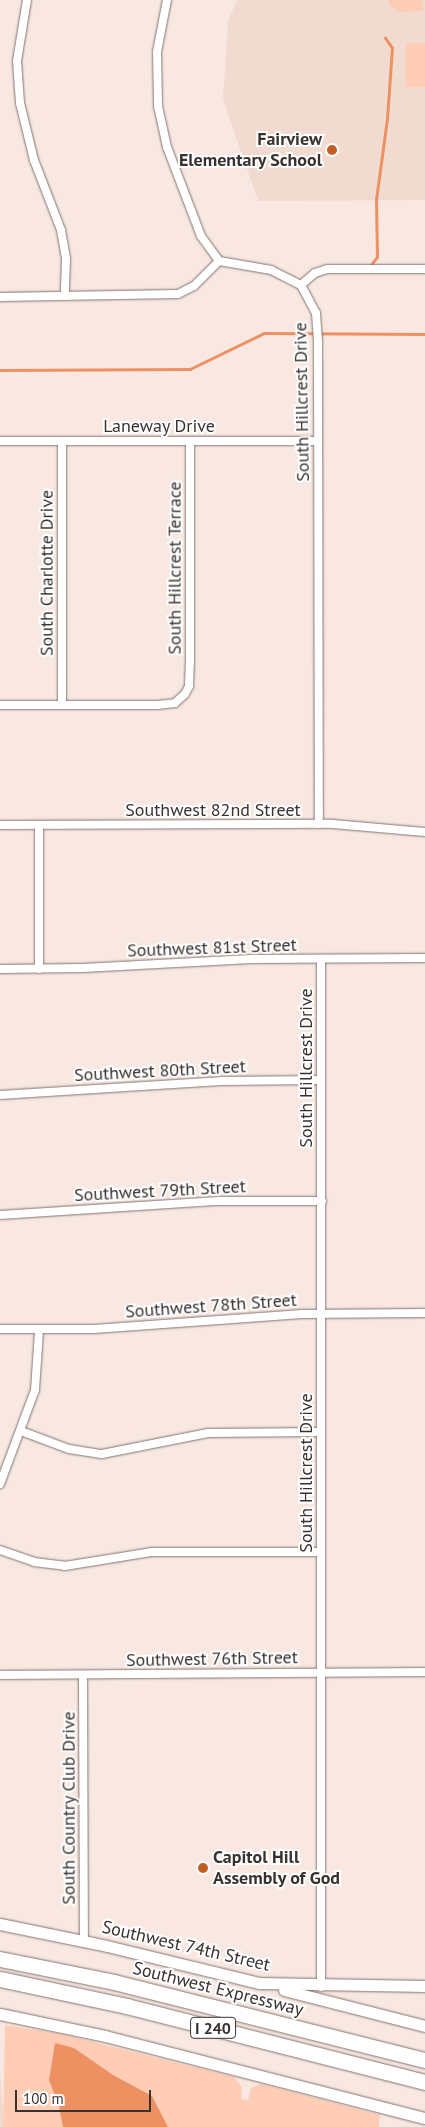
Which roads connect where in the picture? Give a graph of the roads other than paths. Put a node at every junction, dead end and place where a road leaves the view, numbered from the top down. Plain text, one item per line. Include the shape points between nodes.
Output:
1 (27, 0) edge
2 (166, 0) edge
3 (219, 261) junction
4 (425, 269) edge
5 (301, 285) junction
6 (65, 296) junction
7 (0, 297) edge
8 (0, 441) edge
9 (62, 441) junction
10 (190, 441) junction
11 (318, 441) junction
12 (0, 705) edge
13 (62, 705) junction
14 (319, 824) junction
15 (0, 825) edge
16 (39, 825) junction
17 (425, 832) edge
18 (425, 958) edge
19 (321, 959) junction
20 (0, 969) edge
21 (39, 969) junction
22 (322, 1080) junction
23 (0, 1095) edge
24 (322, 1201) junction
25 (0, 1215) edge
26 (425, 1313) edge
27 (321, 1314) junction
28 (0, 1329) edge
29 (39, 1331) junction
30 (21, 1431) junction
31 (322, 1432) junction
32 (0, 1484) edge
33 (0, 1550) edge
34 (321, 1552) junction
35 (322, 1672) junction
36 (425, 1672) edge
37 (0, 1676) edge
38 (83, 1676) junction
39 (0, 1924) edge
40 (84, 1941) junction
41 (0, 1959) edge
42 (0, 1979) edge
43 (259, 1983) junction
44 (321, 1986) junction
45 (425, 1986) edge
46 (0, 2014) edge
47 (425, 2026) edge
48 (425, 2060) edge
49 (425, 2082) edge
50 (425, 2118) edge

1 - 6 street via 17,60 20,103 34,160 61,230 66,259
2 - 3 street via 157,52 158,106 168,147 195,223 204,243
3 - 5 street via 271,270
3 - 6 street via 194,286 178,294
4 - 5 street via 327,269 315,273
5 - 11 street, South Hillcrest Drive via 317,318
6 - 7 street
8 - 9 street, Laneway Drive
9 - 10 street, Laneway Drive
9 - 13 street, South Charlotte Drive
10 - 11 street, Laneway Drive
10 - 13 street, South Hillcrest Terrace via 190,681 186,694 179,701 166,704
11 - 14 street, South Hillcrest Drive
12 - 13 street
14 - 16 street, Southwest 82nd Street
14 - 17 street, Southwest 82nd Street
15 - 16 street, Southwest 82nd Street
16 - 21 street
18 - 19 street, Southwest 81st Street
19 - 21 street, Southwest 81st Street via 210,960
19 - 22 street, South Hillcrest Drive
20 - 21 street, Southwest 81st Street
22 - 23 street, Southwest 80th Street via 221,1081
22 - 24 street, South Hillcrest Drive
24 - 25 street, Southwest 79th Street via 219,1201
24 - 27 street, South Hillcrest Drive
26 - 27 street, Southwest 78th Street
27 - 29 street, Southwest 78th Street
27 - 31 street, South Hillcrest Drive
28 - 29 street, Southwest 78th Street
29 - 30 street via 38,1379
30 - 31 street via 69,1449 102,1454 208,1433
30 - 32 street
31 - 34 street, South Hillcrest Drive
33 - 34 street via 34,1562 65,1566 151,1552
34 - 35 street, South Hillcrest Drive
35 - 36 street, Southwest 76th Street
35 - 38 street, Southwest 76th Street
35 - 44 street, South Hillcrest Drive
37 - 38 street, Southwest 76th Street
38 - 40 street, South Country Club Drive
39 - 40 main road, Southwest 74th Street
40 - 43 main road, Southwest 74th Street
41 - 48 highway, Southwest Expressway / I 240 via 114,1982
42 - 49 highway, I 240 via 127,2006
43 - 44 main road, Southwest 74th Street
43 - 47 main road
44 - 45 main road, Southwest 74th Street
46 - 50 main road via 105,2036

